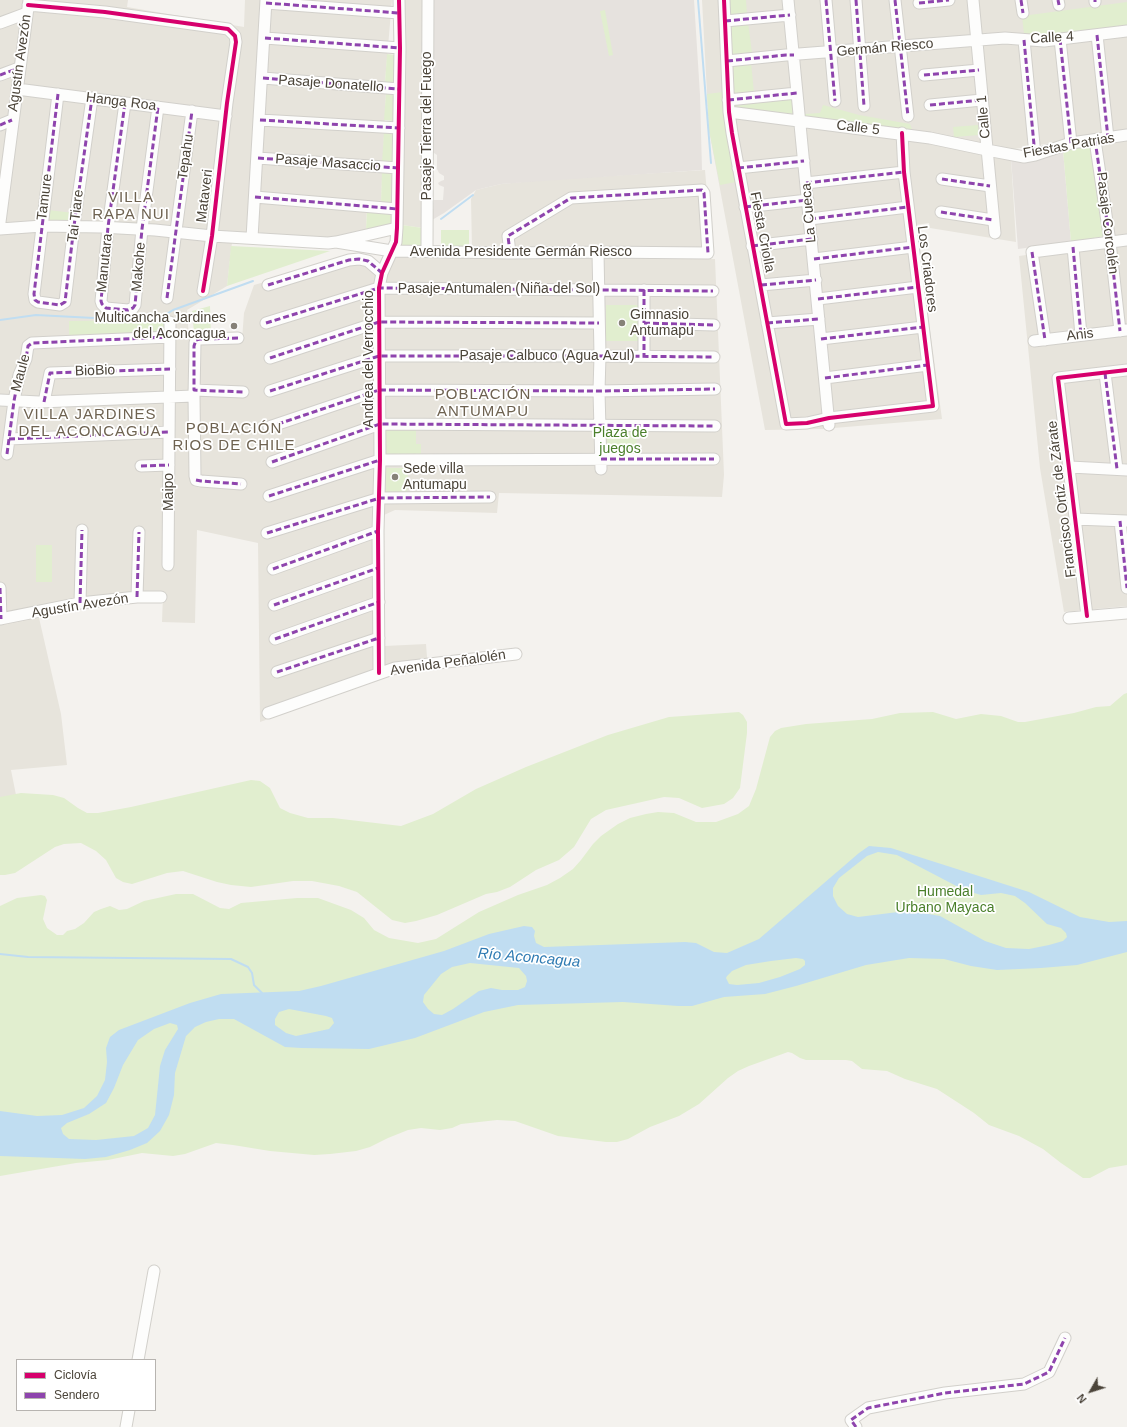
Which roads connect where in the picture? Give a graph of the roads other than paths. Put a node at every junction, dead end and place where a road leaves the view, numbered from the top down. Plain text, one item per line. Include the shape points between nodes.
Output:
1 (399, 0) edge
2 (428, 0) edge
3 (724, 0) edge
4 (788, 0) edge
5 (826, 0) edge
6 (856, 0) edge
7 (895, 0) edge
8 (948, 0) edge
9 (973, 0) edge
10 (1021, 0) edge
11 (266, 2) edge
12 (919, 3) dead end
13 (28, 6) edge
14 (399, 13) junction
15 (1023, 13) dead end
16 (790, 15) junction
17 (725, 21) junction
18 (0, 23) edge
19 (1127, 31) edge
20 (1097, 35) junction
21 (265, 38) junction
22 (1060, 39) junction
23 (976, 40) junction
24 (1024, 40) junction
25 (900, 46) junction
26 (400, 48) junction
27 (861, 50) junction
28 (831, 52) junction
29 (794, 55) junction
30 (727, 61) junction
31 (19, 68) junction
32 (979, 70) junction
33 (0, 75) edge
34 (924, 75) dead end
35 (263, 78) junction
36 (17, 89) junction
37 (399, 89) junction
38 (797, 93) junction
39 (58, 94) junction
40 (92, 98) junction
41 (728, 100) junction
42 (982, 100) junction
43 (834, 101) dead end
44 (125, 103) junction
45 (930, 105) dead end
46 (864, 106) dead end
47 (158, 107) junction
48 (192, 111) junction
49 (729, 112) junction
50 (226, 116) junction
51 (908, 116) dead end
52 (12, 120) junction
53 (260, 120) junction
54 (800, 121) junction
55 (0, 124) edge
56 (399, 128) junction
57 (902, 134) junction
58 (1127, 135) edge
59 (1108, 138) junction
60 (1095, 140) junction
61 (1071, 143) junction
62 (987, 150) junction
63 (1035, 155) junction
64 (258, 158) junction
65 (804, 161) junction
66 (398, 168) junction
67 (738, 168) junction
68 (904, 172) junction
69 (942, 179) dead end
70 (806, 183) junction
71 (990, 186) junction
72 (255, 197) junction
73 (808, 200) junction
74 (745, 207) junction
75 (908, 207) junction
76 (397, 209) junction
77 (941, 212) dead end
78 (810, 219) junction
79 (993, 220) junction
80 (0, 222) edge
81 (42, 226) junction
82 (74, 226) junction
83 (108, 227) junction
84 (397, 228) junction
85 (0, 229) edge
86 (142, 229) junction
87 (176, 232) junction
88 (994, 233) dead end
89 (212, 236) junction
90 (252, 238) junction
91 (812, 239) junction
92 (1127, 240) edge
93 (336, 242) junction
94 (1110, 242) junction
95 (752, 246) junction
96 (913, 246) junction
97 (1073, 247) junction
98 (392, 251) junction
99 (428, 251) junction
100 (598, 252) junction
101 (510, 253) junction
102 (814, 259) junction
103 (382, 273) junction
104 (816, 280) junction
105 (761, 284) junction
106 (268, 285) dead end
107 (918, 287) junction
108 (379, 288) junction
109 (599, 289) junction
110 (644, 290) junction
111 (203, 291) dead end
112 (713, 291) dead end
113 (167, 298) dead end
114 (818, 299) junction
115 (35, 300) joint
116 (133, 308) joint
117 (820, 319) junction
118 (170, 322) dead end
119 (379, 322) junction
120 (767, 322) junction
121 (266, 323) dead end
122 (599, 323) junction
123 (644, 324) junction
124 (714, 325) dead end
125 (923, 327) junction
126 (1123, 330) edge
127 (1081, 335) junction
128 (170, 337) junction
129 (238, 338) dead end
130 (821, 339) junction
131 (379, 356) junction
132 (600, 356) junction
133 (644, 356) junction
134 (714, 357) dead end
135 (270, 358) dead end
136 (928, 365) junction
137 (170, 369) junction
138 (1127, 370) edge
139 (1105, 373) junction
140 (825, 378) junction
141 (715, 389) dead end
142 (379, 390) junction
143 (599, 390) junction
144 (270, 391) dead end
145 (243, 392) dead end
146 (194, 393) junction
147 (169, 396) junction
148 (0, 400) edge
149 (14, 401) junction
150 (44, 402) junction
151 (829, 422) junction
152 (380, 424) junction
153 (600, 425) junction
154 (715, 426) dead end
155 (269, 427) dead end
156 (169, 432) junction
157 (9, 439) junction
158 (7, 454) dead end
159 (714, 459) dead end
160 (380, 460) junction
161 (272, 462) dead end
162 (601, 464) junction
163 (169, 465) junction
164 (141, 466) dead end
165 (1070, 467) junction
166 (1122, 470) edge
167 (241, 484) dead end
168 (269, 496) dead end
169 (490, 497) dead end
170 (380, 498) junction
171 (1076, 519) junction
172 (1123, 521) edge
173 (82, 530) dead end
174 (378, 531) junction
175 (139, 532) dead end
176 (267, 533) dead end
177 (168, 565) dead end
178 (378, 568) junction
179 (273, 569) dead end
180 (0, 588) edge
181 (1127, 588) edge
182 (137, 597) junction
183 (161, 597) dead end
184 (378, 602) junction
185 (80, 603) junction
186 (274, 605) dead end
187 (1127, 612) edge
188 (1087, 616) junction
189 (1068, 618) dead end
190 (0, 619) edge
191 (379, 638) junction
192 (275, 639) dead end
193 (516, 654) dead end
194 (277, 672) dead end
195 (379, 673) junction
196 (268, 713) dead end
197 (154, 1271) dead end
198 (1064, 1338) dead end
199 (138, 1359) edge
200 (129, 1411) edge
201 (126, 1427) edge
202 (856, 1427) edge

1 - 14 street, Andrea del Verrocchio
2 - 99 street, Pasaje Tierra del Fuego
3 - 17 street, Fiesta Criolla
4 - 16 street, La Cueca
5 - 28 street
6 - 27 street
7 - 25 street
8 - 12 street
9 - 23 street, Calle 1
10 - 15 street
11 - 14 street
11 - 21 street
13 - 18 street
13 - 31 street, Agustín Avezón
13 - 50 street, Mataveri via 105,12 228,28 236,36 236,42
14 - 26 street, Andrea del Verrocchio
16 - 17 street
16 - 29 street, La Cueca
17 - 30 street, Fiesta Criolla
19 - 20 street, Calle 4
20 - 22 street, Calle 4
20 - 59 street
21 - 26 street
21 - 35 street
22 - 24 street, Calle 4
22 - 61 street
23 - 24 street, Calle 4
23 - 25 street, Germán Riesco
23 - 32 street, Calle 1
24 - 63 street
25 - 27 street, Germán Riesco
25 - 51 street
26 - 37 street, Andrea del Verrocchio
27 - 28 street, Germán Riesco
27 - 46 street
28 - 29 street, Germán Riesco
28 - 43 street
29 - 30 street, Germán Riesco
29 - 38 street, La Cueca
30 - 41 street, Fiesta Criolla
31 - 33 street
31 - 36 street, Agustín Avezón
32 - 34 street
32 - 42 street, Calle 1
35 - 37 street, Pasaje Donatello
35 - 53 street
36 - 39 street, Hanga Roa
36 - 52 street, Agustín Avezón
37 - 56 street, Andrea del Verrocchio
38 - 41 street
38 - 54 street, La Cueca
39 - 40 street, Hanga Roa
39 - 81 street, Tamure
40 - 44 street, Hanga Roa
40 - 82 street, Tai Tiare
41 - 49 street, Fiesta Criolla
42 - 45 street
42 - 62 street, Calle 1
44 - 47 street, Hanga Roa
44 - 83 street, Manutara
47 - 48 street, Hanga Roa
47 - 86 street, Makohe
48 - 50 street, Hanga Roa
48 - 87 street, Tepahu
49 - 54 street, Calle 5
49 - 67 street, Fiesta Criolla
50 - 89 street, Mataveri
52 - 55 street
52 - 80 street, Agustín Avezón
53 - 56 street
53 - 64 street
54 - 57 street, Calle 5
54 - 65 street, La Cueca
56 - 66 street, Andrea del Verrocchio
57 - 62 street, Calle 5
57 - 68 street, Los Criadores
58 - 59 street, Fiestas Patrias
59 - 60 street, Fiestas Patrias
60 - 61 street, Fiestas Patrias
60 - 94 street, Pasaje Corcolén
61 - 63 street, Fiestas Patrias
62 - 63 street, Fiestas Patrias via 1024,157
62 - 71 street, Calle 1
64 - 66 street, Pasaje Masaccio
64 - 72 street
65 - 67 street
65 - 70 street, La Cueca
66 - 76 street, Andrea del Verrocchio
67 - 74 street, Fiesta Criolla
68 - 70 street
68 - 75 street, Los Criadores
69 - 71 street
70 - 73 street, La Cueca
71 - 79 street, Calle 1
72 - 76 street
72 - 90 street
73 - 74 street
73 - 78 street, La Cueca
74 - 95 street, Fiesta Criolla
75 - 78 street
75 - 96 street, Los Criadores
76 - 84 street, Andrea del Verrocchio
77 - 79 street
78 - 91 street, La Cueca
79 - 88 street, Calle 1
81 - 82 street, Avenida Presidente Germán Riesco
81 - 85 street, Avenida Presidente Germán Riesco
81 - 115 street, Tamure
82 - 83 street, Avenida Presidente Germán Riesco
82 - 115 street, Tai Tiare via 66,302 60,305
83 - 86 street, Avenida Presidente Germán Riesco
83 - 116 street, Manutara via 100,301 106,308
84 - 93 street, Avenida Presidente Germán Riesco
84 - 98 street, Andrea del Verrocchio
86 - 87 street, Avenida Presidente Germán Riesco
86 - 116 street, Makohe via 136,300
87 - 89 street, Avenida Presidente Germán Riesco
87 - 113 street, Tepahu
89 - 90 street, Avenida Presidente Germán Riesco
89 - 111 street, Mataveri
90 - 93 street, Avenida Presidente Germán Riesco
91 - 95 street
91 - 102 street, La Cueca
92 - 94 street
93 - 98 street, Avenida Presidente Germán Riesco
94 - 97 street
94 - 126 street, Pasaje Corcolén
95 - 105 street, Fiesta Criolla
96 - 102 street
96 - 107 street, Los Criadores
97 - 127 street
97 - 127 street, Anis via 1032,252 1039,340
98 - 99 street, Avenida Presidente Germán Riesco
98 - 103 street, Andrea del Verrocchio
99 - 101 street, Avenida Presidente Germán Riesco
100 - 101 street, Avenida Presidente Germán Riesco
100 - 101 street, Avenida Presidente Germán Riesco via 708,253 704,193 702,190 571,198 508,236
100 - 109 street
102 - 104 street, La Cueca
103 - 106 street via 368,261 349,260
103 - 108 street, Andrea del Verrocchio
104 - 105 street
104 - 114 street, La Cueca
105 - 120 street, Fiesta Criolla
107 - 114 street
107 - 125 street, Los Criadores
108 - 109 street, Pasaje Antumalen (Niña del Sol)
108 - 119 street, Andrea del Verrocchio
108 - 121 street, Pasaje Antumalen (Niña del Sol)
109 - 110 street, Pasaje Antumalen (Niña del Sol)
109 - 122 street
110 - 112 street, Pasaje Antumalen (Niña del Sol)
110 - 123 street
114 - 117 street, La Cueca
117 - 120 street
117 - 130 street, La Cueca
118 - 128 street, Maipo
119 - 122 street
119 - 131 street, Andrea del Verrocchio
119 - 135 street
120 - 151 street, Fiesta Criolla via 786,424
122 - 132 street
123 - 124 street
123 - 133 street
125 - 130 street
125 - 136 street, Los Criadores
126 - 127 street, Anis
128 - 137 street, Maipo
128 - 149 street, Maule via 32,343 28,346
129 - 146 street via 196,340
130 - 140 street, La Cueca
131 - 132 street, Pasaje Calbuco (Agua Azul)
131 - 142 street, Andrea del Verrocchio
131 - 144 street, Pasaje Calbuco (Agua Azul)
132 - 133 street, Pasaje Calbuco (Agua Azul)
132 - 143 street
133 - 134 street, Pasaje Calbuco (Agua Azul)
136 - 140 street
136 - 151 street, Los Criadores via 933,406
137 - 147 street, Maipo
137 - 150 street, BioBio via 50,373
138 - 139 street
139 - 165 street, Francisco Ortiz de Zárate via 1058,378
139 - 166 street
140 - 151 street, La Cueca
141 - 143 street
142 - 143 street
142 - 152 street, Andrea del Verrocchio
142 - 155 street
143 - 153 street
145 - 146 street
146 - 147 street
146 - 167 street via 196,480
147 - 150 street
147 - 156 street, Maipo
148 - 149 street
149 - 150 street
149 - 157 street, Maule
152 - 153 street
152 - 160 street, Andrea del Verrocchio
152 - 161 street
153 - 154 street
153 - 162 street
156 - 157 street
156 - 163 street, Maipo
157 - 158 street, Maule
159 - 162 street
160 - 162 street
160 - 168 street
160 - 170 street, Andrea del Verrocchio
163 - 164 street
163 - 177 street, Maipo
165 - 166 street
165 - 171 street, Francisco Ortiz de Zárate
169 - 170 street
170 - 174 street, Andrea del Verrocchio
170 - 176 street
171 - 172 street
171 - 188 street, Francisco Ortiz de Zárate
172 - 181 street
173 - 185 street
174 - 178 street, Andrea del Verrocchio
174 - 179 street
175 - 182 street
178 - 184 street, Andrea del Verrocchio
178 - 186 street
180 - 190 street
182 - 183 street, Agustín Avezón
182 - 185 street, Agustín Avezón
184 - 191 street, Andrea del Verrocchio
184 - 192 street
185 - 190 street, Agustín Avezón
187 - 188 street
188 - 189 street
191 - 194 street
191 - 195 street, Andrea del Verrocchio
193 - 195 street, Avenida Peñalolén via 395,668
195 - 196 street, Avenida Peñalolén
197 - 199 street
198 - 202 street via 1049,1372 1024,1384 945,1393 868,1408 851,1420
200 - 201 street

